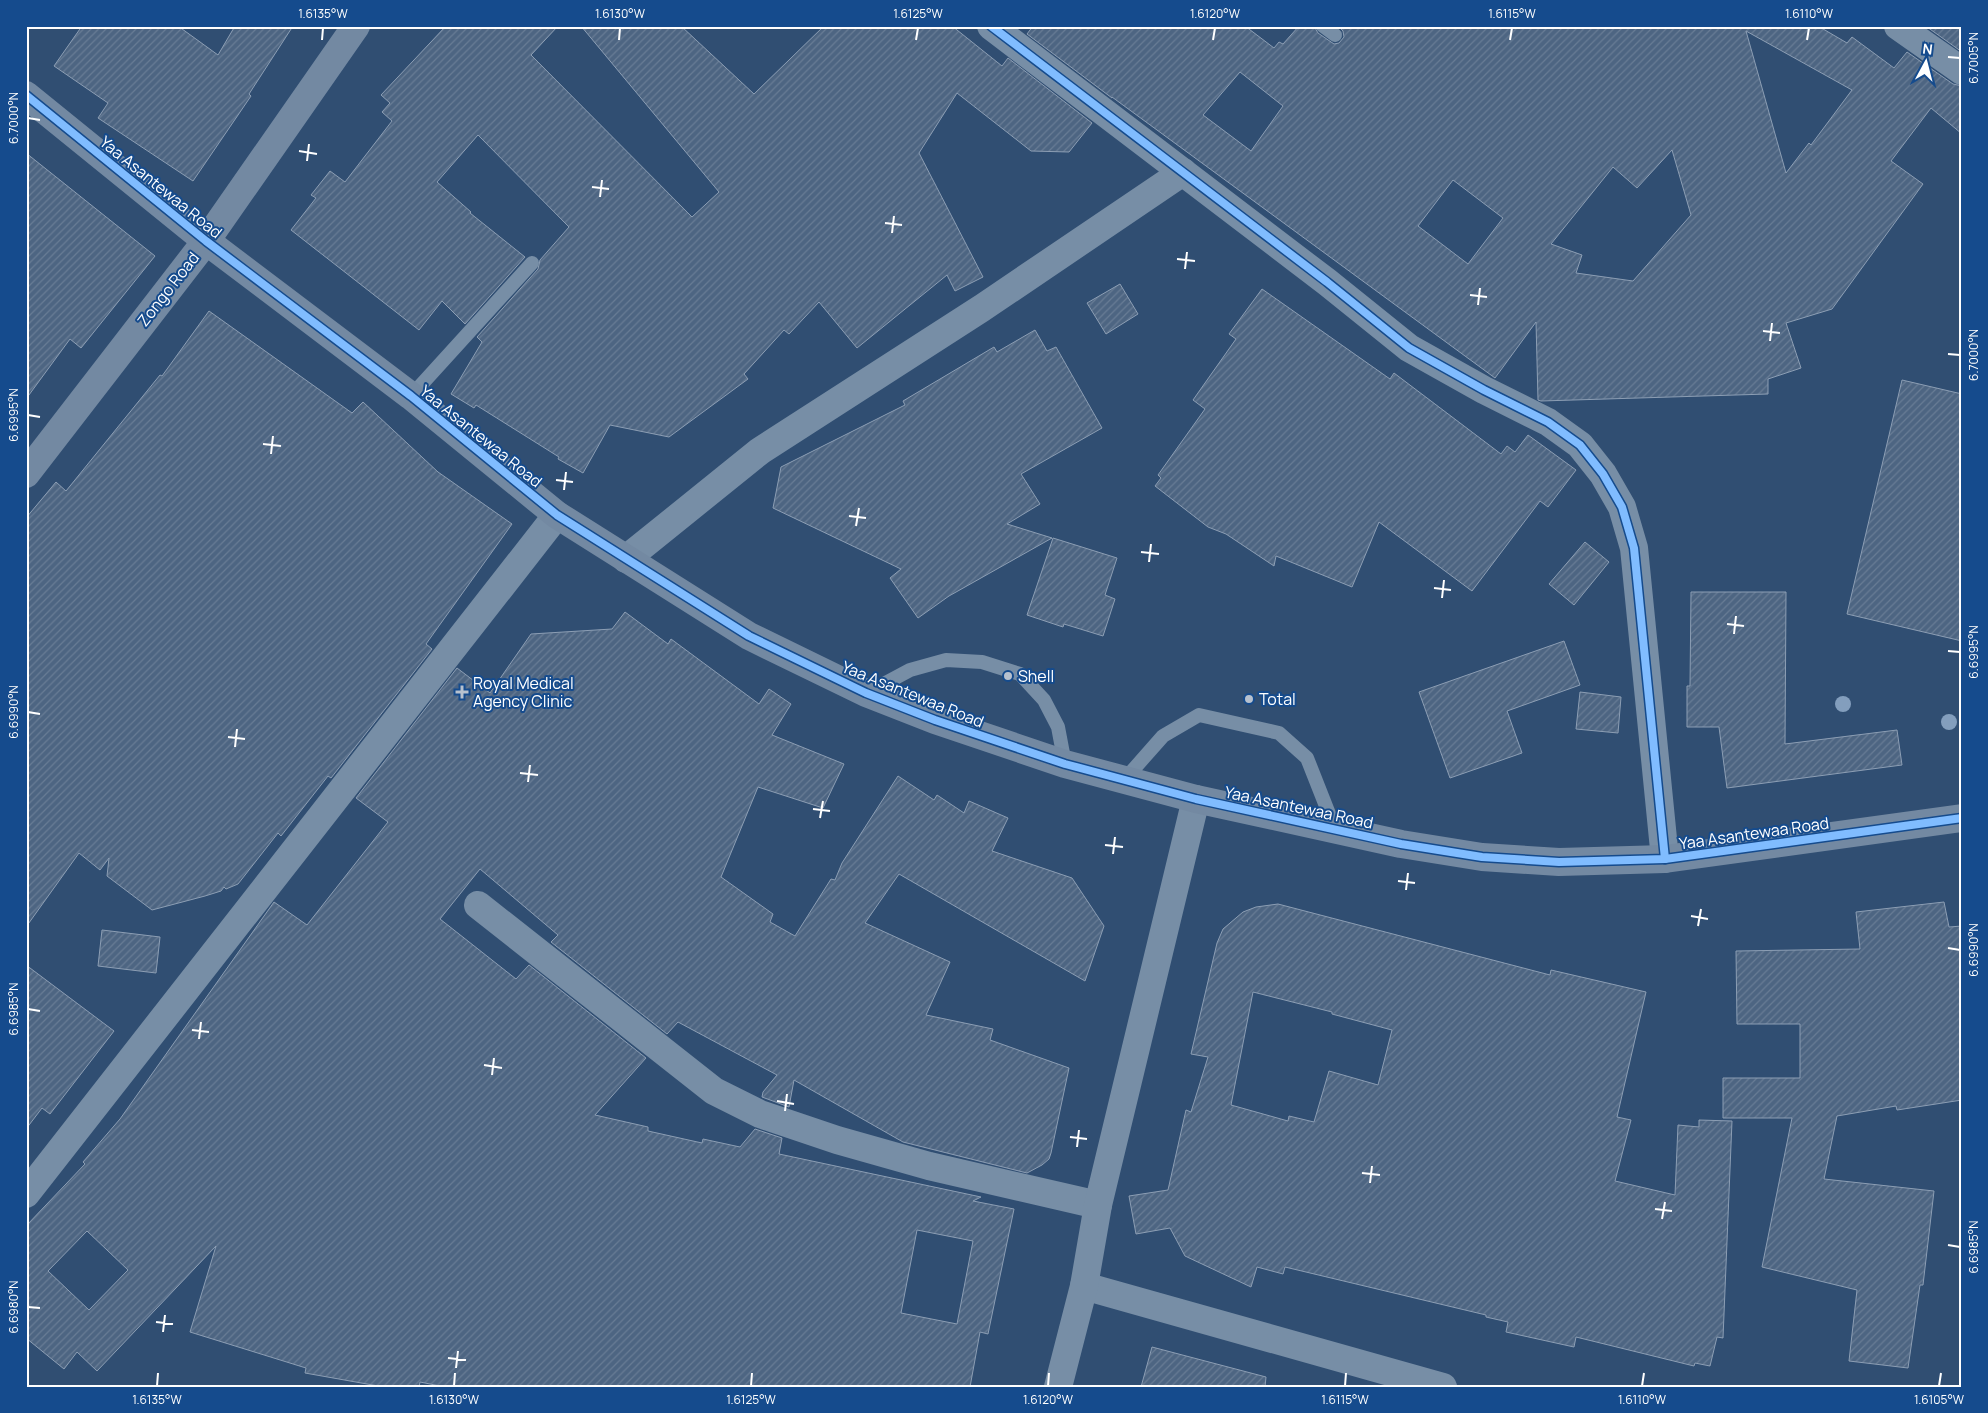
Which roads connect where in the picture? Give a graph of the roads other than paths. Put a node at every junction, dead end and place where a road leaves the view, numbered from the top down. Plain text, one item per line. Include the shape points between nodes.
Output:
1 (356, 26) edge
2 (991, 26) edge
3 (1323, 26) edge
4 (1898, 26) edge
5 (1335, 36) dead end
6 (1962, 71) edge
7 (26, 95) edge
8 (1183, 172) junction
9 (206, 241) junction
10 (532, 263) dead end
11 (411, 396) junction
12 (26, 474) edge
13 (556, 514) junction
14 (626, 559) junction
15 (866, 693) junction
16 (1065, 764) junction
17 (1125, 779) junction
18 (1196, 799) junction
19 (1962, 818) edge
20 (1335, 830) junction
21 (1665, 859) junction
22 (478, 905) dead end
23 (26, 1194) edge
24 (1098, 1205) junction
25 (1084, 1286) junction
26 (1405, 1381) edge
27 (1058, 1387) edge
28 (1443, 1387) edge

1 - 9 street, Zongo Road
2 - 8 street
3 - 5 lane
4 - 6 street
7 - 9 street, Yaa Asantewaa Road
8 - 14 street via 982,308 760,451
8 - 21 street via 1409,348 1548,422 1580,445 1603,474 1622,507 1634,548
9 - 11 street, Yaa Asantewaa Road
9 - 12 street, Zongo Road
10 - 11 lane
11 - 13 street, Yaa Asantewaa Road
13 - 14 street, Yaa Asantewaa Road
13 - 23 street
14 - 15 street, Yaa Asantewaa Road via 749,636
15 - 16 street, Yaa Asantewaa Road
15 - 16 lane via 910,670 946,660 982,662 1020,674 1044,700 1058,727
16 - 17 street, Yaa Asantewaa Road
17 - 18 street, Yaa Asantewaa Road
17 - 20 lane via 1163,736 1199,715 1279,734 1307,758
18 - 20 street, Yaa Asantewaa Road
18 - 24 street
19 - 21 street, Yaa Asantewaa Road
20 - 21 street, Yaa Asantewaa Road via 1482,857 1559,862
22 - 24 street via 714,1091 752,1110 837,1140 929,1166
24 - 25 street
25 - 26 street
25 - 27 street
26 - 28 street

